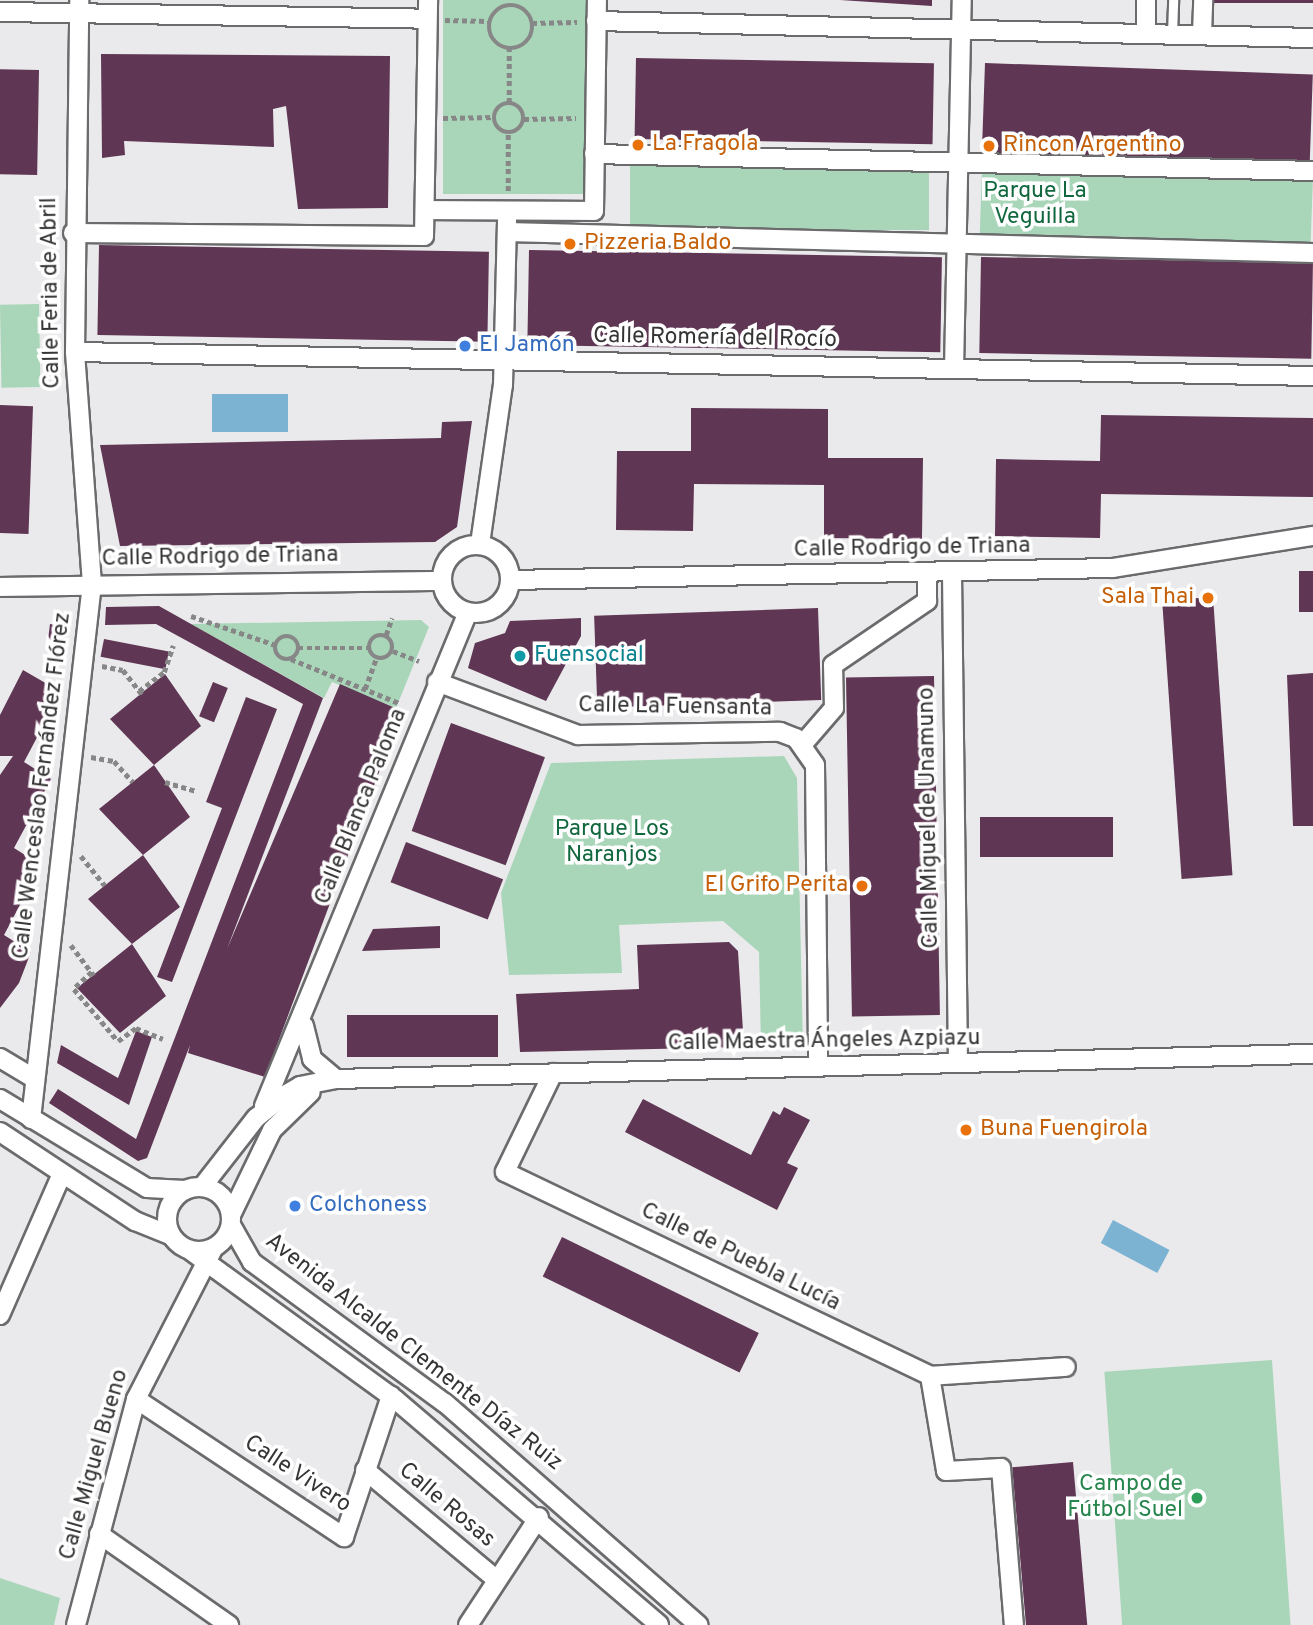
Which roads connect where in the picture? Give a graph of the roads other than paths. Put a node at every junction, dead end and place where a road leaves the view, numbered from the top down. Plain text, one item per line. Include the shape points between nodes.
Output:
1 (428, 0) edge
2 (597, 0) edge
3 (962, 0) edge
4 (1146, 0) edge
5 (1173, 0) edge
6 (1203, 0) edge
7 (79, 7) edge
8 (0, 12) edge
9 (427, 19) junction
10 (596, 21) junction
11 (962, 29) junction
12 (1146, 34) junction
13 (1171, 34) junction
14 (1202, 35) junction
15 (1313, 38) edge
16 (594, 154) junction
17 (958, 161) junction
18 (1313, 170) edge
19 (425, 210) junction
20 (507, 210) junction
21 (507, 232) junction
22 (73, 233) junction
23 (957, 244) junction
24 (1313, 253) edge
25 (75, 352) junction
26 (504, 359) junction
27 (954, 369) junction
28 (1313, 376) edge
29 (1313, 536) edge
30 (480, 544) junction
31 (952, 573) junction
32 (927, 574) junction
33 (510, 580) junction
34 (442, 581) junction
35 (92, 584) junction
36 (0, 587) edge
37 (468, 612) junction
38 (437, 682) junction
39 (802, 745) junction
40 (303, 1021) junction
41 (1313, 1054) edge
42 (0, 1058) edge
43 (958, 1063) junction
44 (818, 1066) junction
45 (553, 1073) junction
46 (33, 1077) junction
47 (336, 1079) junction
48 (0, 1099) edge
49 (256, 1118) junction
50 (31, 1119) junction
51 (0, 1132) edge
52 (62, 1174) junction
53 (193, 1189) junction
54 (231, 1220) junction
55 (170, 1235) junction
56 (203, 1254) junction
57 (0, 1315) edge
58 (1066, 1367) dead end
59 (930, 1376) junction
60 (391, 1396) junction
61 (136, 1399) junction
62 (365, 1470) junction
63 (539, 1517) junction
64 (99, 1534) junction
65 (496, 1579) junction
66 (76, 1625) edge
67 (229, 1625) edge
68 (468, 1625) edge
69 (659, 1625) edge
70 (699, 1625) edge
71 (1014, 1625) edge

1 - 9 street
2 - 10 street
3 - 11 street
4 - 12 street
5 - 13 lane
6 - 14 street
7 - 8 street
7 - 9 street
7 - 22 street, Calle Feria de Abril
9 - 19 street
10 - 11 street
10 - 16 street
11 - 12 street
11 - 17 street
12 - 13 street
13 - 14 street
14 - 15 street
16 - 17 street
16 - 20 street via 594,211
17 - 18 street
17 - 23 street
19 - 20 street
19 - 22 street via 424,236
20 - 21 street
21 - 23 street
21 - 26 street
22 - 25 street, Calle Feria de Abril
23 - 24 street
23 - 27 street
25 - 26 street, Calle Romería del Rocío
25 - 35 street, Calle Feria de Abril
26 - 27 street, Calle Romería del Rocío
26 - 30 street
27 - 28 street, Calle Romería del Rocío
29 - 31 street, Calle Rodrigo de Triana via 1113,568
30 - 33 street via 499,554
30 - 34 street via 453,553
31 - 32 street, Calle Rodrigo de Triana
31 - 43 street, Calle Miguel de Unamuno
32 - 33 street, Calle Rodrigo de Triana
32 - 39 street via 928,601 833,666 834,708
33 - 37 street via 496,606
34 - 35 street, Calle Rodrigo de Triana
34 - 37 street via 450,601
35 - 36 street, Calle Rodrigo de Triana
35 - 46 street, Calle Wenceslao Fernández Flórez
37 - 38 street, Calle Blanca Paloma
38 - 39 street, Calle La Fuensanta via 578,735 780,732
38 - 40 street, Calle Blanca Paloma
39 - 44 street via 815,765
40 - 47 street via 312,1059
40 - 49 street, Calle Blanca Paloma
41 - 43 street, Calle Maestra Ángeles Azpiazu
42 - 46 street
43 - 44 street, Calle Maestra Ángeles Azpiazu
44 - 45 street, Calle Maestra Ángeles Azpiazu
45 - 47 street, Calle Maestra Ángeles Azpiazu
45 - 59 street, Calle de Puebla Lucía via 505,1172
46 - 50 street, Calle Wenceslao Fernández Flórez
47 - 49 street, Calle Maestra Ángeles Azpiazu via 300,1086
47 - 54 street via 284,1112
48 - 50 street
49 - 53 street, Calle Maestra Ángeles Azpiazu
50 - 53 street via 146,1188
51 - 52 street
52 - 55 street via 135,1221
52 - 57 street
53 - 54 street via 221,1196
53 - 55 street via 170,1205
54 - 56 street
54 - 70 street, Avenida Alcalde Clemente Díaz Ruiz via 252,1262 445,1403
55 - 56 street
56 - 60 street, Avenida Alcalde Clemente Díaz Ruiz
56 - 61 street, Calle Miguel Bueno
58 - 59 street, Calle de Puebla Lucía
59 - 71 street via 946,1471 1001,1468
60 - 62 street, Calle Vivero
60 - 63 street, Avenida Alcalde Clemente Díaz Ruiz
61 - 62 street, Calle Vivero via 344,1536
61 - 64 street, Calle Miguel Bueno
62 - 65 street, Calle Rosas
63 - 65 street
63 - 69 street, Avenida Alcalde Clemente Díaz Ruiz
64 - 66 street, Calle Miguel Bueno
64 - 67 street
65 - 68 street

